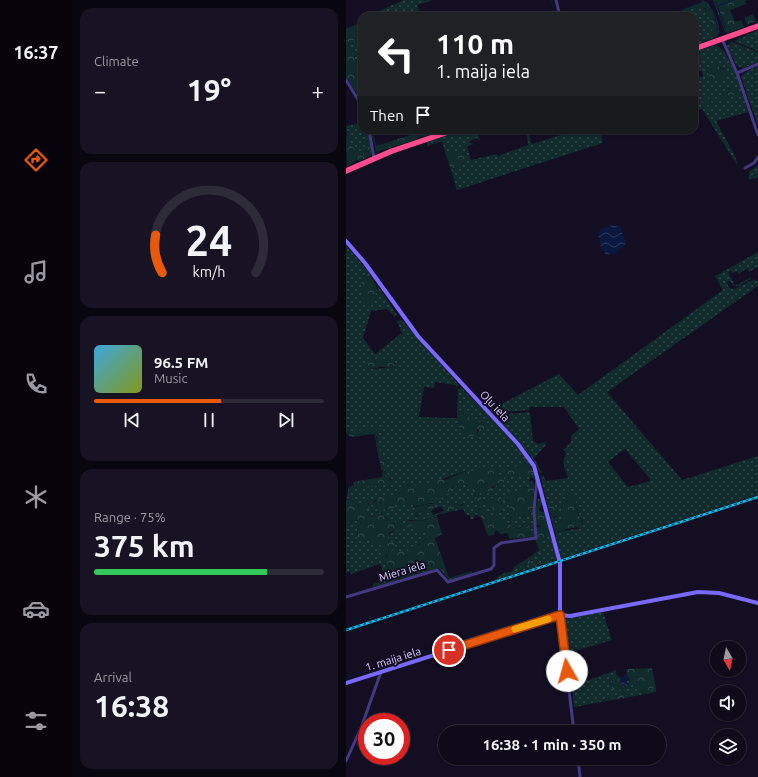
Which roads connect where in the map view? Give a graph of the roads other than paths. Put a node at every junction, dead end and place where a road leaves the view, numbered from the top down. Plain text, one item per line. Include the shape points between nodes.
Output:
1 (556, 0) edge
2 (559, 12) edge
3 (758, 26) edge
4 (722, 39) junction
5 (698, 48) edge
6 (758, 64) edge
7 (737, 73) junction
8 (346, 80) edge
9 (358, 100) edge
10 (370, 134) edge
11 (443, 134) edge
12 (758, 135) edge
13 (758, 157) edge
14 (374, 158) junction
15 (745, 168) dead end
16 (346, 171) edge
17 (346, 241) edge
18 (537, 472) junction
19 (346, 598) edge
20 (758, 603) edge
21 (560, 615) junction
22 (380, 672) junction
23 (346, 683) edge
24 (573, 725) edge
25 (346, 761) edge
26 (579, 765) edge
27 (580, 777) edge

1 - 2 street
3 - 4 highway
4 - 5 highway
4 - 7 street
6 - 7 street
7 - 12 street
8 - 9 street
10 - 14 street
11 - 14 highway
13 - 15 street
14 - 16 highway
17 - 18 street, Oļu iela via 365,262 418,336 518,444
18 - 19 street, Miera iela via 534,511 536,538 501,543 494,548 494,565 491,569 448,582 437,570
18 - 21 street, Oļu iela via 560,563
20 - 21 street, 1. maija iela via 719,593 698,592 579,614
21 - 22 street, 1. maija iela
21 - 24 street
22 - 23 street, 1. maija iela
22 - 25 street via 361,728
26 - 27 street

